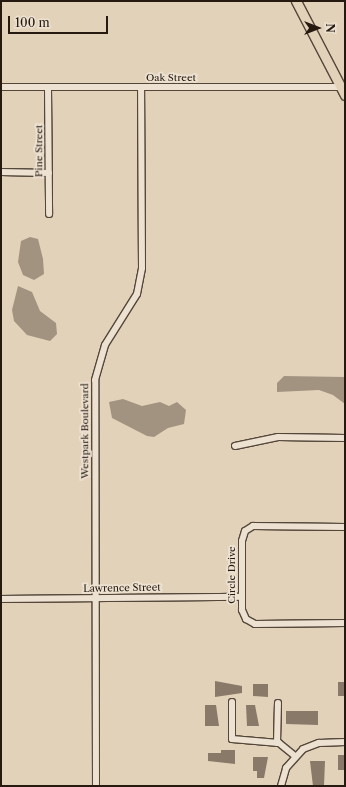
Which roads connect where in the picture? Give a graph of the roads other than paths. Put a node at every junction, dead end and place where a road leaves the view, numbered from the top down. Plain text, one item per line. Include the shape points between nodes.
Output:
1 (296, 1) edge
2 (1, 87) edge
3 (48, 88) junction
4 (141, 88) junction
5 (343, 91) edge
6 (1, 172) edge
7 (49, 173) junction
8 (50, 214) dead end
9 (345, 438) edge
10 (235, 446) dead end
11 (345, 526) edge
12 (242, 597) junction
13 (96, 598) junction
14 (1, 599) edge
15 (345, 624) edge
16 (232, 702) dead end
17 (278, 702) dead end
18 (278, 742) junction
19 (345, 742) edge
20 (295, 756) junction
21 (96, 786) edge
22 (281, 786) edge

1 - 5 main road
2 - 3 street, Oak Street
3 - 4 street, Oak Street
3 - 7 street, Pine Street
4 - 5 street, Oak Street
4 - 13 street, Westpark Boulevard via 142,268 137,294 106,345 95,380
6 - 7 street
7 - 8 street, Pine Street
9 - 10 street via 278,437
11 - 12 street, Circle Drive via 249,528 242,541
12 - 13 street, Lawrence Street
12 - 15 street, Circle Drive via 243,615 255,624
13 - 14 street, Lawrence Street
13 - 21 street, Westpark Boulevard
16 - 18 street via 232,739
17 - 18 street
18 - 20 street
19 - 20 street via 319,743
20 - 22 street via 286,768

